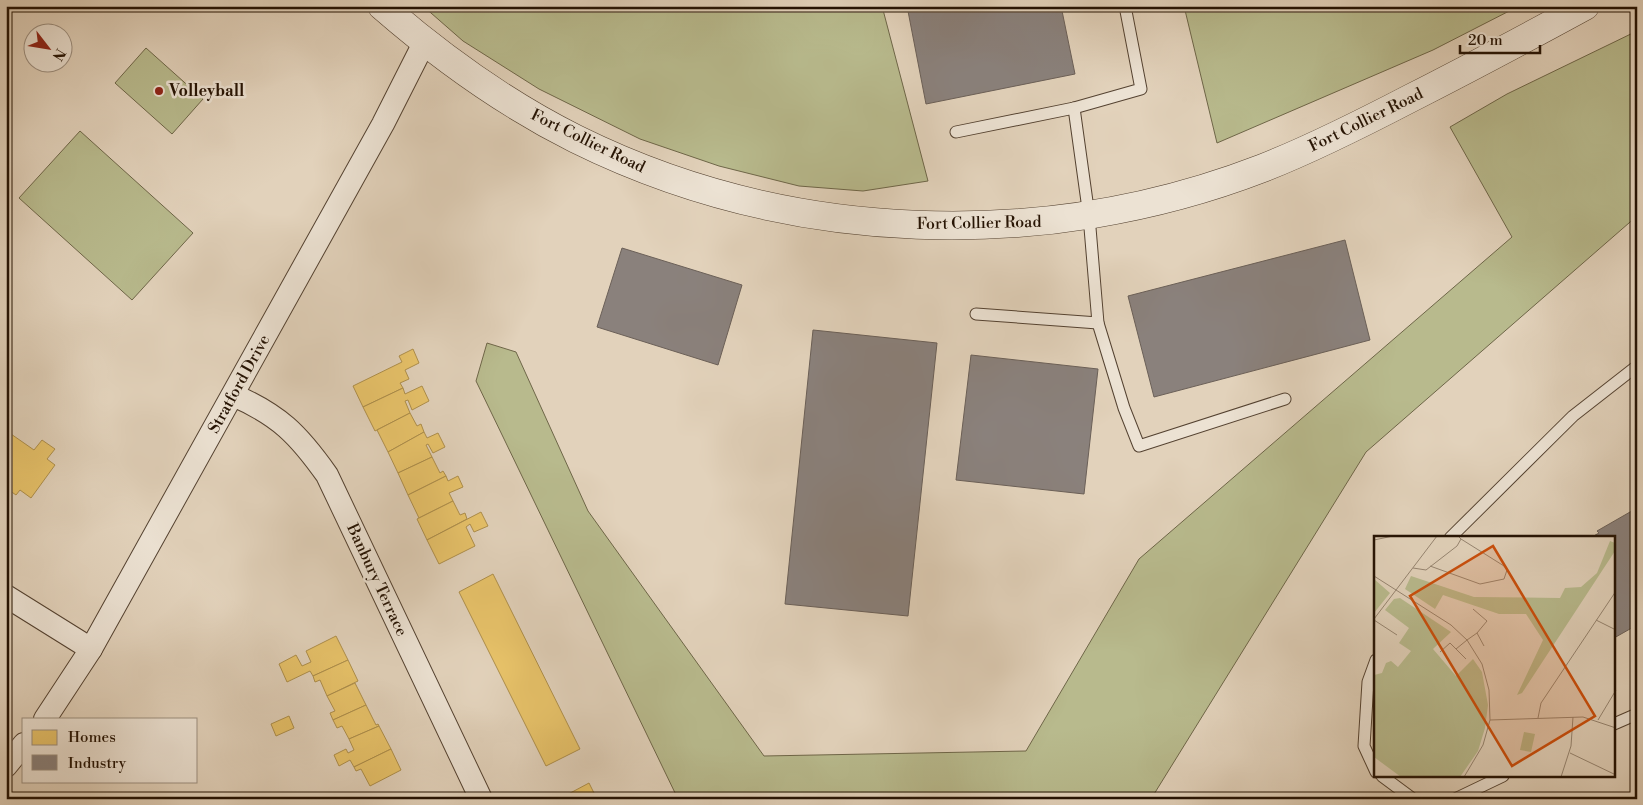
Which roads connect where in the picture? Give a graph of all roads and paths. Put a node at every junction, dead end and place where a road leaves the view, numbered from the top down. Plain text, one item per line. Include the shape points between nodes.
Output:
1 (382, 6) edge
2 (1125, 6) edge
3 (1585, 6) edge
4 (424, 43) junction
5 (1074, 108) junction
6 (956, 132) dead end
7 (1089, 216) junction
8 (976, 314) dead end
9 (1098, 322) junction
10 (1637, 366) edge
11 (233, 395) junction
12 (1285, 399) dead end
13 (1452, 536) edge
14 (6, 596) edge
15 (91, 649) junction
16 (1374, 666) edge
17 (1637, 714) edge
18 (46, 718) edge
19 (1616, 723) edge
20 (22, 746) edge
21 (6, 766) edge
22 (1374, 768) edge
23 (1385, 778) edge
24 (1499, 778) edge
25 (481, 799) edge
26 (1414, 799) edge
27 (1455, 799) edge

1 - 4 street, Fort Collier Road
2 - 5 lane via 1141,89
3 - 7 street, Fort Collier Road via 1356,126 1272,164 1180,195
4 - 7 street, Fort Collier Road via 502,97 576,139 668,178 739,200 818,216 891,224 1011,224
4 - 11 street, Stratford Drive via 383,124
5 - 6 lane
5 - 7 lane
7 - 9 lane
8 - 9 lane
9 - 12 lane via 1139,446
10 - 13 lane via 1573,416
11 - 15 street, Stratford Drive
11 - 25 street, Banbury Terrace via 284,424 308,448 327,474
14 - 15 street
15 - 18 street, Stratford Drive
16 - 22 lane via 1368,682 1364,746
17 - 19 lane
20 - 21 street
23 - 26 lane
24 - 27 lane

